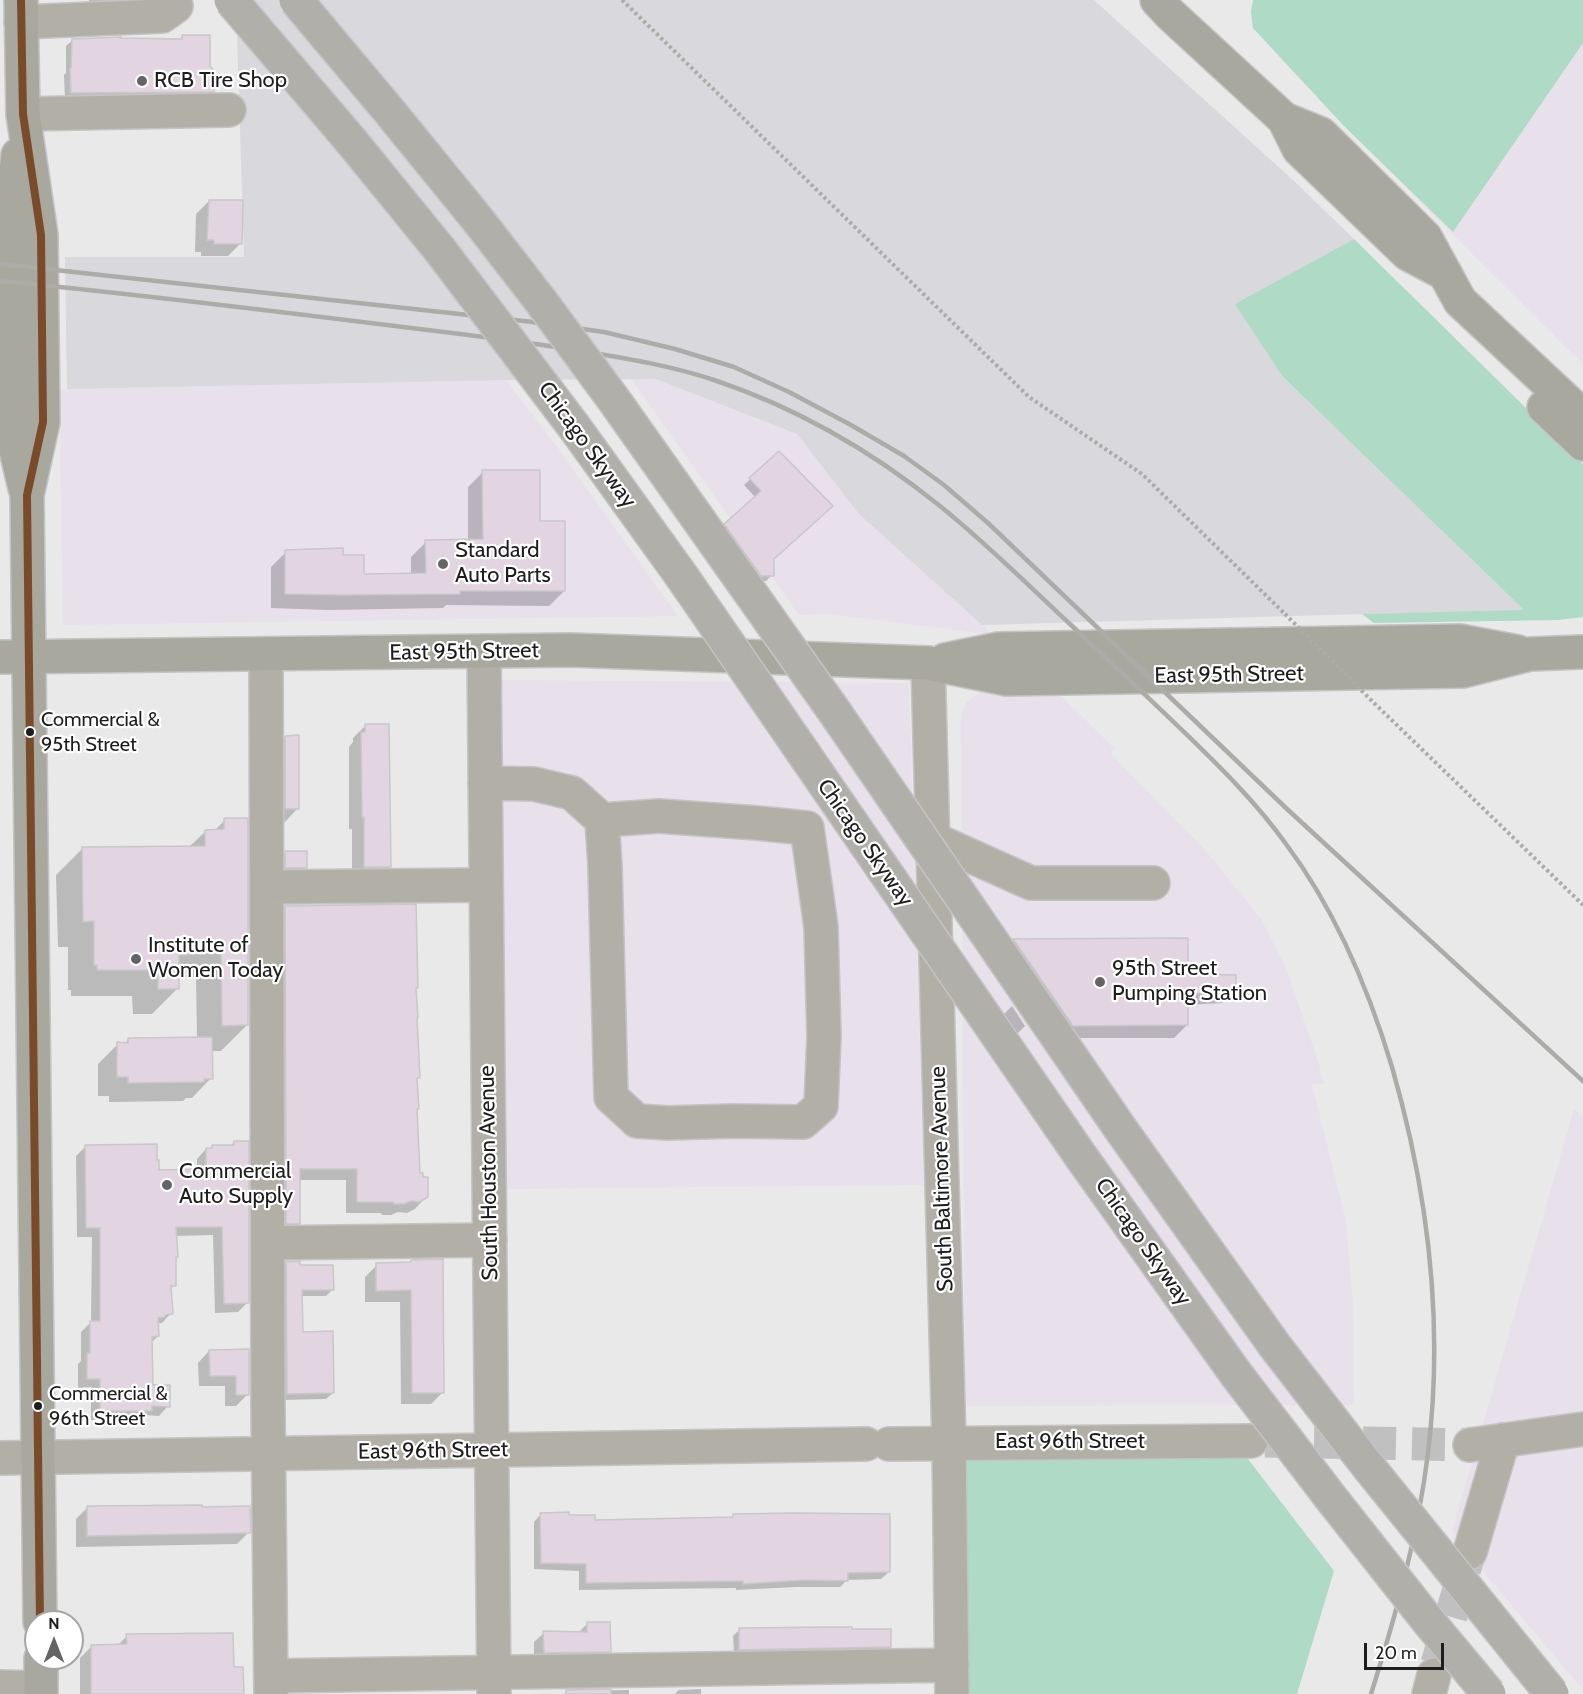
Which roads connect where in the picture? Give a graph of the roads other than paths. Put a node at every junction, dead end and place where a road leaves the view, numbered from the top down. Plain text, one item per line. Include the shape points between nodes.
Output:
1 (173, 0) edge
2 (231, 0) edge
3 (296, 0) edge
4 (1159, 1) edge
5 (16, 7) edge
6 (229, 111) dead end
7 (23, 114) junction
8 (1460, 302) junction
9 (1583, 416) edge
10 (1583, 444) edge
11 (484, 651) junction
12 (1583, 652) edge
13 (266, 654) junction
14 (15, 657) edge
15 (928, 663) junction
16 (485, 783) junction
17 (602, 820) junction
18 (933, 839) junction
19 (1153, 883) dead end
20 (486, 885) junction
21 (267, 886) junction
22 (490, 1239) junction
23 (268, 1243) junction
24 (1583, 1429) edge
25 (1503, 1440) junction
26 (1251, 1441) tunnel mouth
27 (949, 1443) junction
28 (1470, 1445) tunnel mouth
29 (492, 1450) junction
30 (268, 1454) junction
31 (0, 1458) edge
32 (38, 1458) junction
33 (1470, 1552) tunnel mouth
34 (40, 1610) edge
35 (41, 1680) edge
36 (952, 1680) edge
37 (720, 1681) edge
38 (494, 1683) edge
39 (271, 1685) edge
40 (0, 1687) edge
41 (1489, 1694) edge
42 (1552, 1694) edge

1 - 5 street via 176,6 162,16
2 - 41 highway, Chicago Skyway, bridge via 440,250 575,428 1236,1374
3 - 42 highway, Chicago Skyway, bridge via 478,220 607,390 1275,1346
4 - 8 main road via 1284,119 1299,149 1399,246 1444,273
5 - 7 main road
6 - 7 street
7 - 14 main road via 8,239 10,425 27,495
8 - 9 main road
8 - 10 main road via 1459,314 1470,334
11 - 13 main road, East 95th Street
11 - 15 main road, East 95th Street
11 - 16 street, South Houston Avenue
12 - 15 main road, East 95th Street via 1530,654 1463,671 1007,678
13 - 14 main road, East 95th Street
13 - 21 street
14 - 32 main road
15 - 18 street, South Baltimore Avenue
16 - 17 street via 534,784 572,793
16 - 20 street, South Houston Avenue
17 - 17 street via 611,1097 637,1121 802,1122 821,1106 824,1036 821,927 807,828 659,816
18 - 19 street via 1031,884
18 - 27 street, South Baltimore Avenue
20 - 21 street
20 - 22 street, South Houston Avenue
21 - 23 street
22 - 23 street
22 - 29 street, South Houston Avenue
23 - 30 street
24 - 25 street
25 - 28 street
25 - 33 street
26 - 27 street, East 96th Street
27 - 29 street, East 96th Street
27 - 36 street, South Baltimore Avenue
29 - 30 street, East 96th Street
29 - 38 street, South Houston Avenue
30 - 32 street, East 96th Street
30 - 39 street
31 - 32 street, East 96th Street
32 - 34 main road
35 - 40 street
36 - 37 street
37 - 38 street
38 - 39 street

